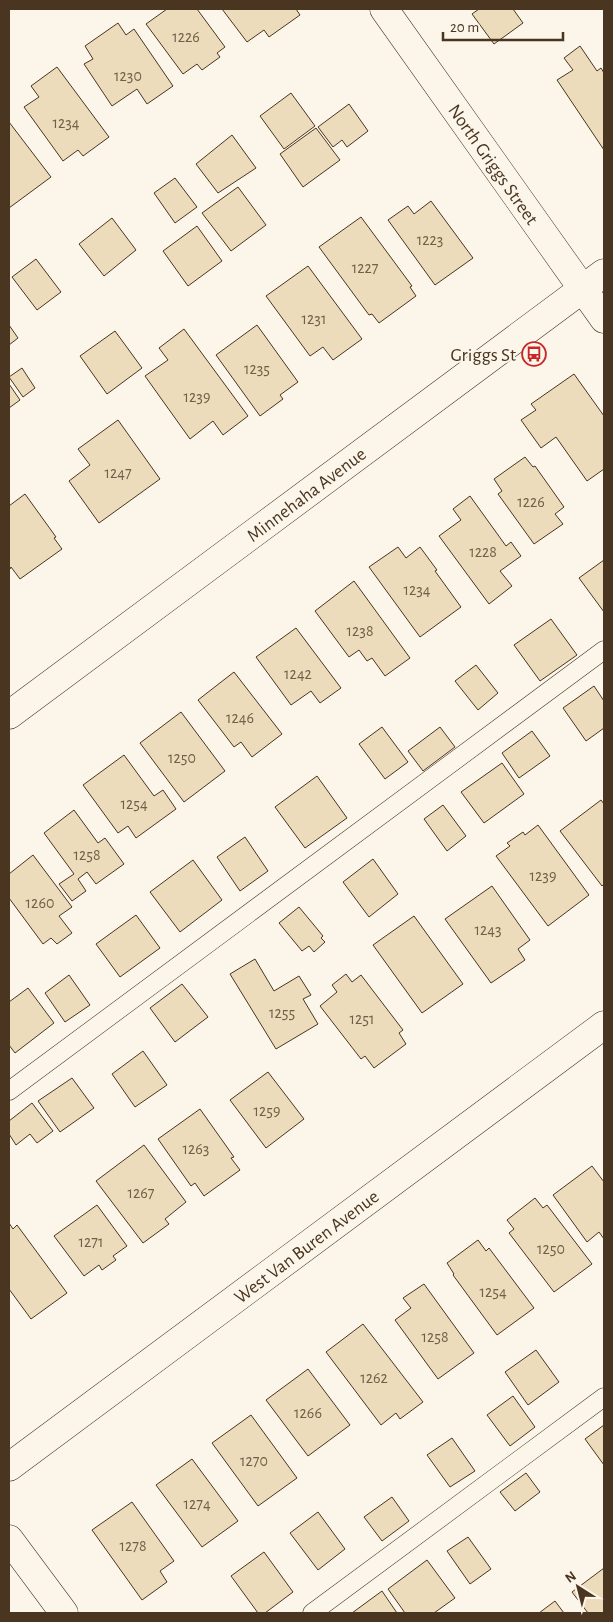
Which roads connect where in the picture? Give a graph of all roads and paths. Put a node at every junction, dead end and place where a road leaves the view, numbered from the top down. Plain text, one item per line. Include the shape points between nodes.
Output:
1 (384, 9) edge
2 (604, 273) edge
3 (583, 289) junction
4 (604, 319) edge
5 (604, 650) edge
6 (9, 715) edge
7 (604, 1025) edge
8 (9, 1091) edge
9 (604, 1396) edge
10 (9, 1467) edge
11 (9, 1539) edge
12 (64, 1613) edge
13 (312, 1613) edge

1 - 3 street, North Griggs Street
2 - 3 street, Minnehaha Avenue
3 - 4 street, North Griggs Street
3 - 6 street, Minnehaha Avenue
5 - 8 lane
7 - 10 street, West Van Buren Avenue
9 - 13 lane
11 - 12 street

